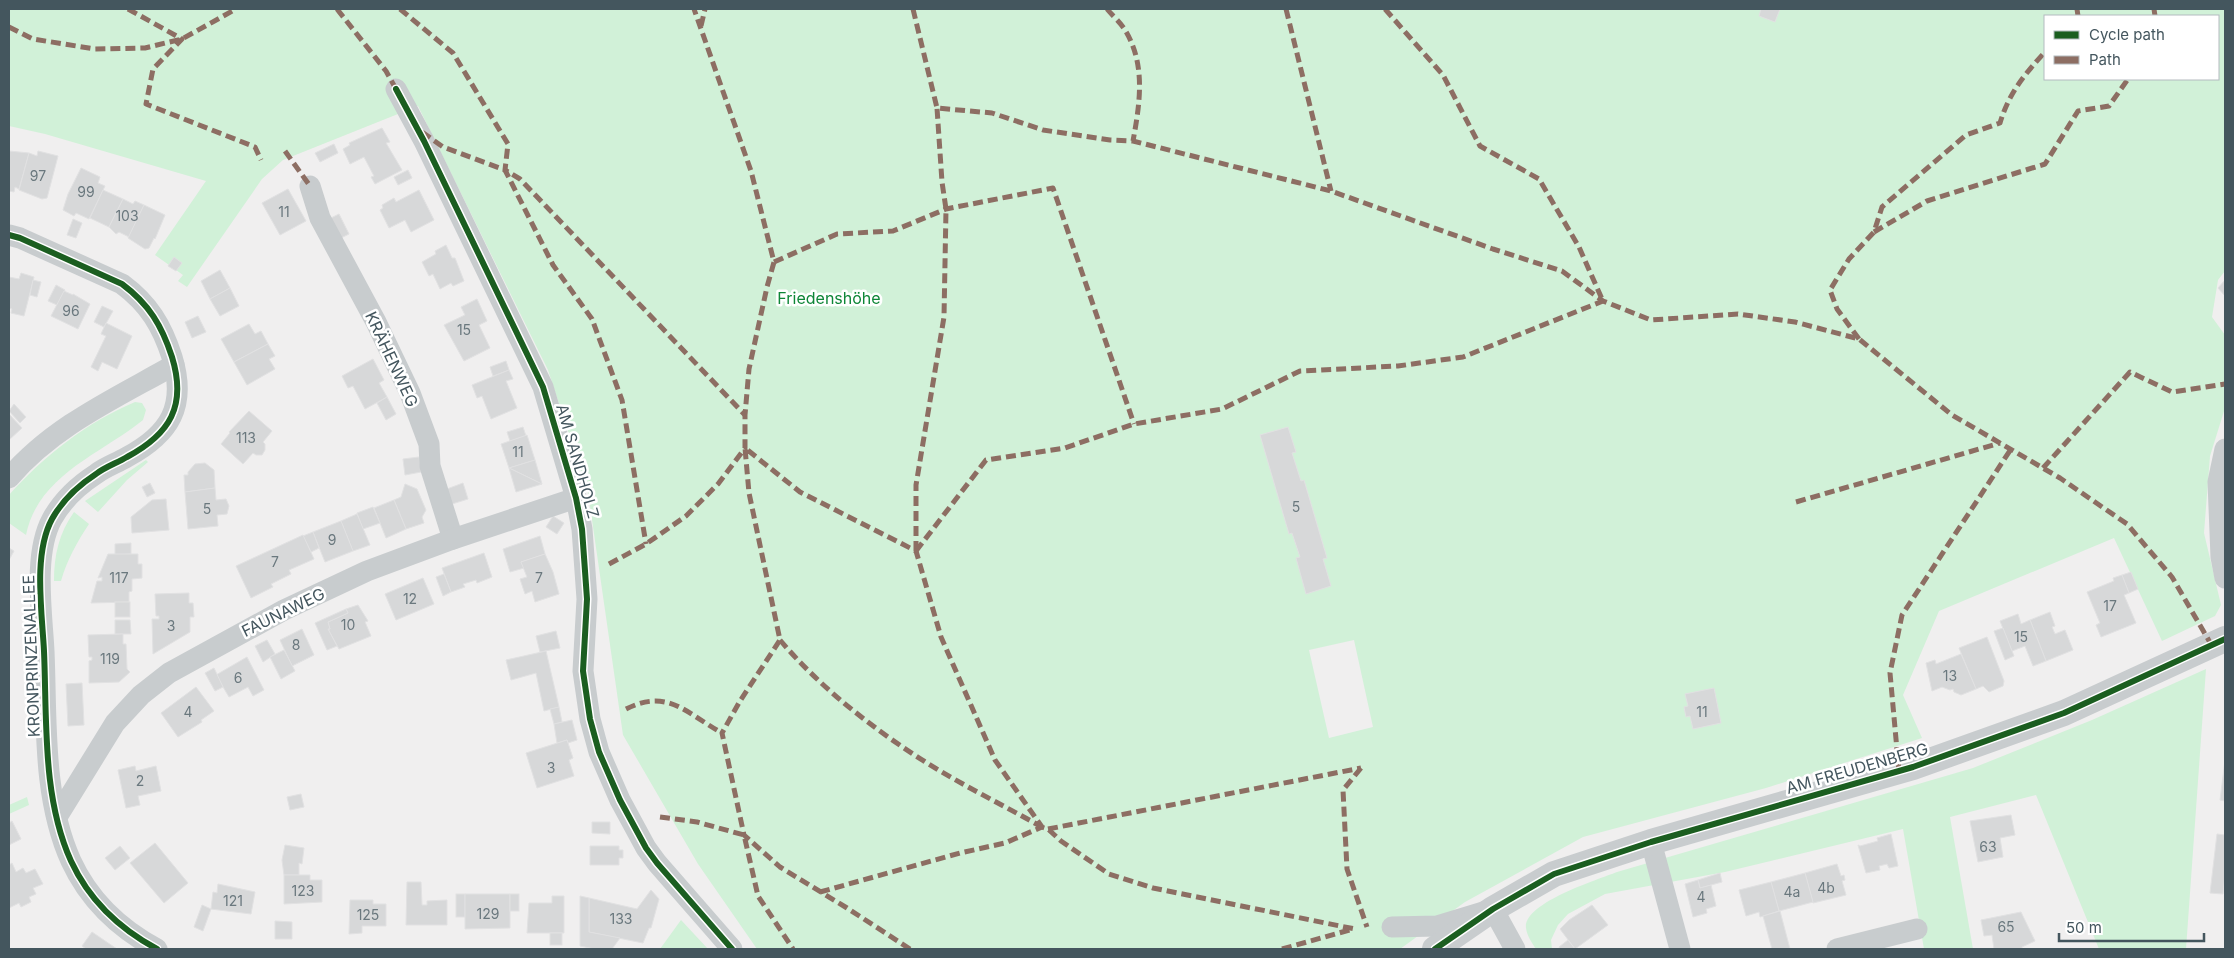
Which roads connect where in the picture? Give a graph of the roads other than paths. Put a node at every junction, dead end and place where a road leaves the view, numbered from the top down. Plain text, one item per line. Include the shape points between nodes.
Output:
1 (396, 89) dead end
2 (310, 186) dead end
3 (9, 235) edge
4 (174, 365) junction
5 (2225, 449) edge
6 (9, 478) edge
7 (576, 498) junction
8 (454, 539) junction
9 (2225, 578) edge
10 (2225, 639) edge
11 (57, 816) junction
12 (1651, 842) junction
13 (1493, 909) junction
14 (1392, 927) dead end
15 (1916, 929) dead end
16 (157, 949) edge
17 (732, 949) edge
18 (1435, 949) edge
19 (1515, 949) edge
20 (1680, 949) edge
21 (1837, 949) edge

1 - 7 street, AM SANDHOLZ via 542,387
2 - 8 street, KRÄHENWEG via 320,218 410,393 429,444 430,466
3 - 4 street, KRONPRINZENALLEE via 122,284 134,293 159,323
4 - 6 street via 67,426
4 - 11 street, KRONPRINZENALLEE via 178,385 171,420 157,437 130,456 96,473 70,495 52,519 43,545 41,575 47,740
5 - 9 street via 2218,482
7 - 8 street, FAUNAWEG
7 - 17 street, AM SANDHOLZ via 587,572 583,662 585,694 599,752 646,848
8 - 11 street, FAUNAWEG via 367,571 284,610 169,673 141,695 115,723
10 - 12 street, AM FREUDENBERG via 2064,713 1931,761
11 - 16 street, KRONPRINZENALLEE via 67,852 85,887 119,923
12 - 13 street, AM FREUDENBERG via 1554,874
12 - 20 street
13 - 14 street via 1437,926
13 - 18 street, AM FREUDENBERG
13 - 19 street
15 - 21 street

